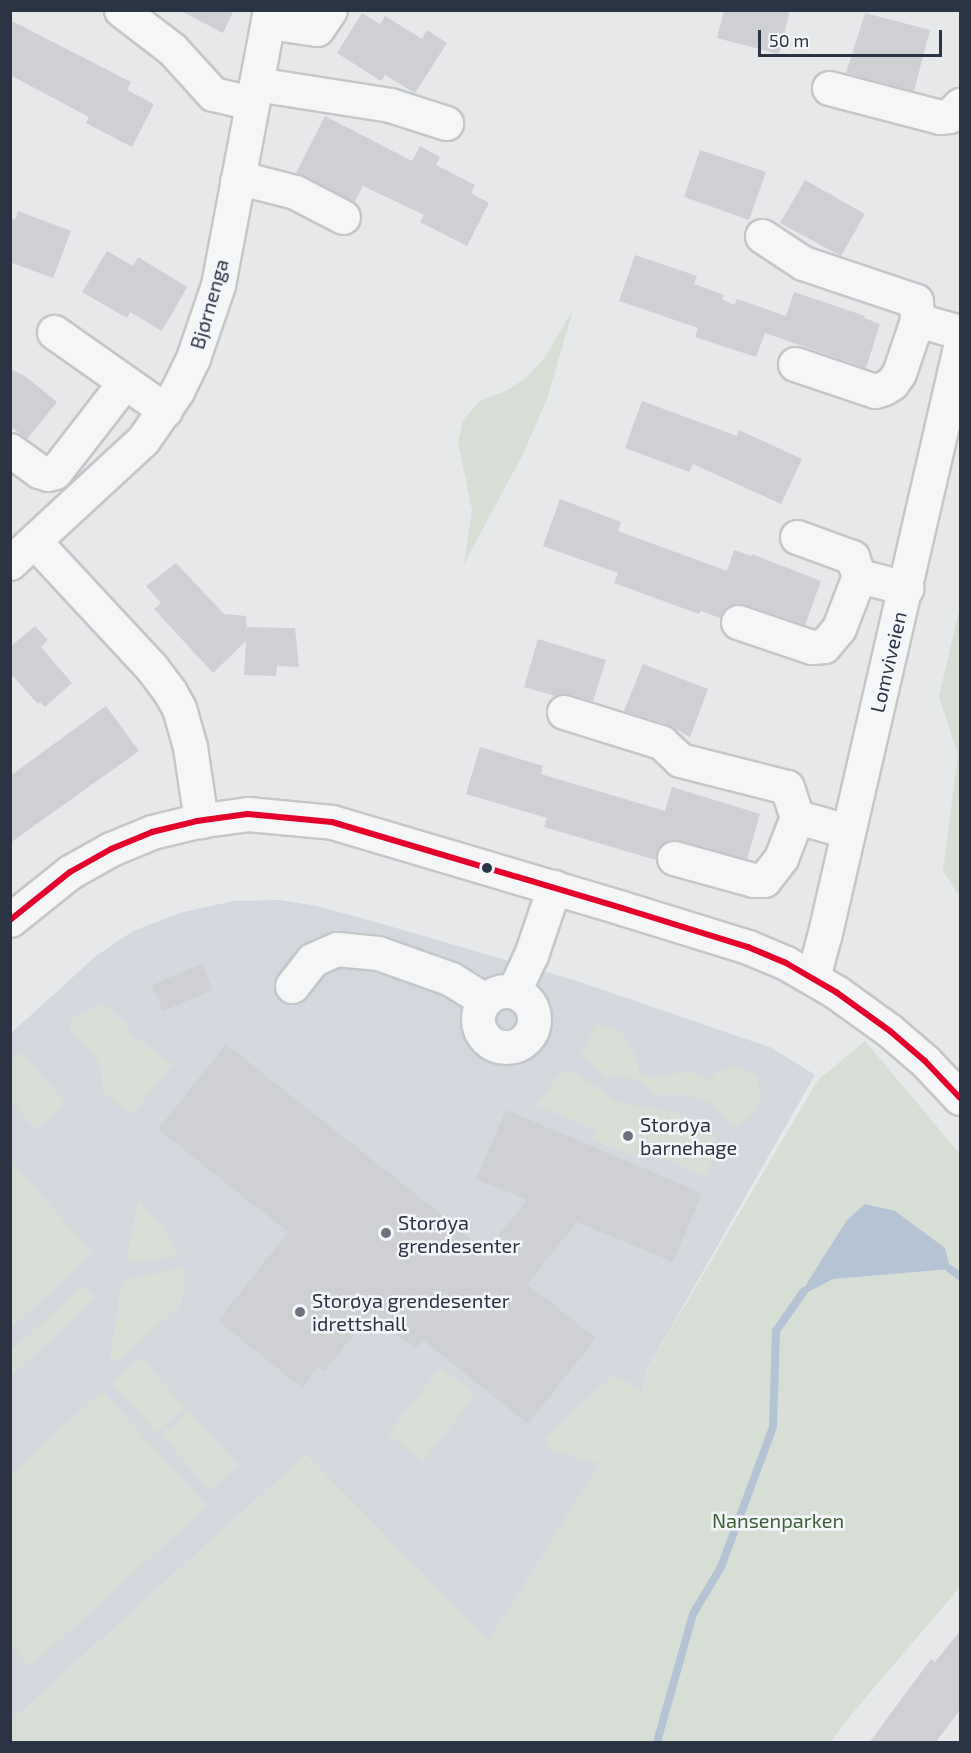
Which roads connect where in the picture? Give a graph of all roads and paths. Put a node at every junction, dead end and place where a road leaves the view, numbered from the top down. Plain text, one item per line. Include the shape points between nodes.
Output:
1 (121, 10) edge
2 (330, 10) edge
3 (269, 16) edge
4 (829, 88) dead end
5 (254, 93) junction
6 (960, 105) edge
7 (446, 123) dead end
8 (237, 181) junction
9 (343, 217) dead end
10 (762, 236) dead end
11 (917, 320) junction
12 (54, 332) dead end
13 (960, 332) edge
14 (960, 347) edge
15 (795, 364) dead end
16 (124, 383) junction
17 (165, 410) junction
18 (10, 450) edge
19 (796, 537) dead end
20 (35, 542) junction
21 (10, 563) edge
22 (859, 576) junction
23 (906, 588) junction
24 (738, 622) dead end
25 (564, 712) dead end
26 (798, 817) junction
27 (201, 821) junction
28 (848, 831) junction
29 (674, 858) dead end
30 (554, 887) junction
31 (10, 920) edge
32 (810, 975) junction
33 (292, 986) dead end
34 (960, 1098) edge

1 - 5 street via 172,49 213,94
2 - 3 street via 317,29
3 - 5 street, Bjørnenga
4 - 6 street via 940,117 949,117
5 - 7 street via 390,105
5 - 8 street, Bjørnenga
8 - 9 street via 295,192
8 - 17 street, Bjørnenga via 218,285 206,324
10 - 11 street via 803,263 916,301
11 - 13 street
11 - 15 street via 899,374 884,388 875,391
12 - 16 street
14 - 23 street, Lomviveien
16 - 17 street
16 - 18 street via 55,472 39,471
17 - 20 street, Bjørnenga via 143,440
19 - 22 street via 852,557
20 - 21 street, Bjørnenga
20 - 27 street via 170,692 190,747
22 - 23 street
22 - 24 street via 839,628 824,646 812,648
23 - 28 street, Lomviveien
25 - 26 street via 661,742 680,760 787,787
26 - 28 street
26 - 29 street via 780,858 764,880
27 - 30 street via 248,814 333,822
27 - 31 street via 152,832 111,849 70,872
28 - 32 street, Lomviveien via 824,937
30 - 32 street via 748,947
30 - 33 street via 531,955 500,995 378,953 337,949 312,960
32 - 34 street via 890,1031

